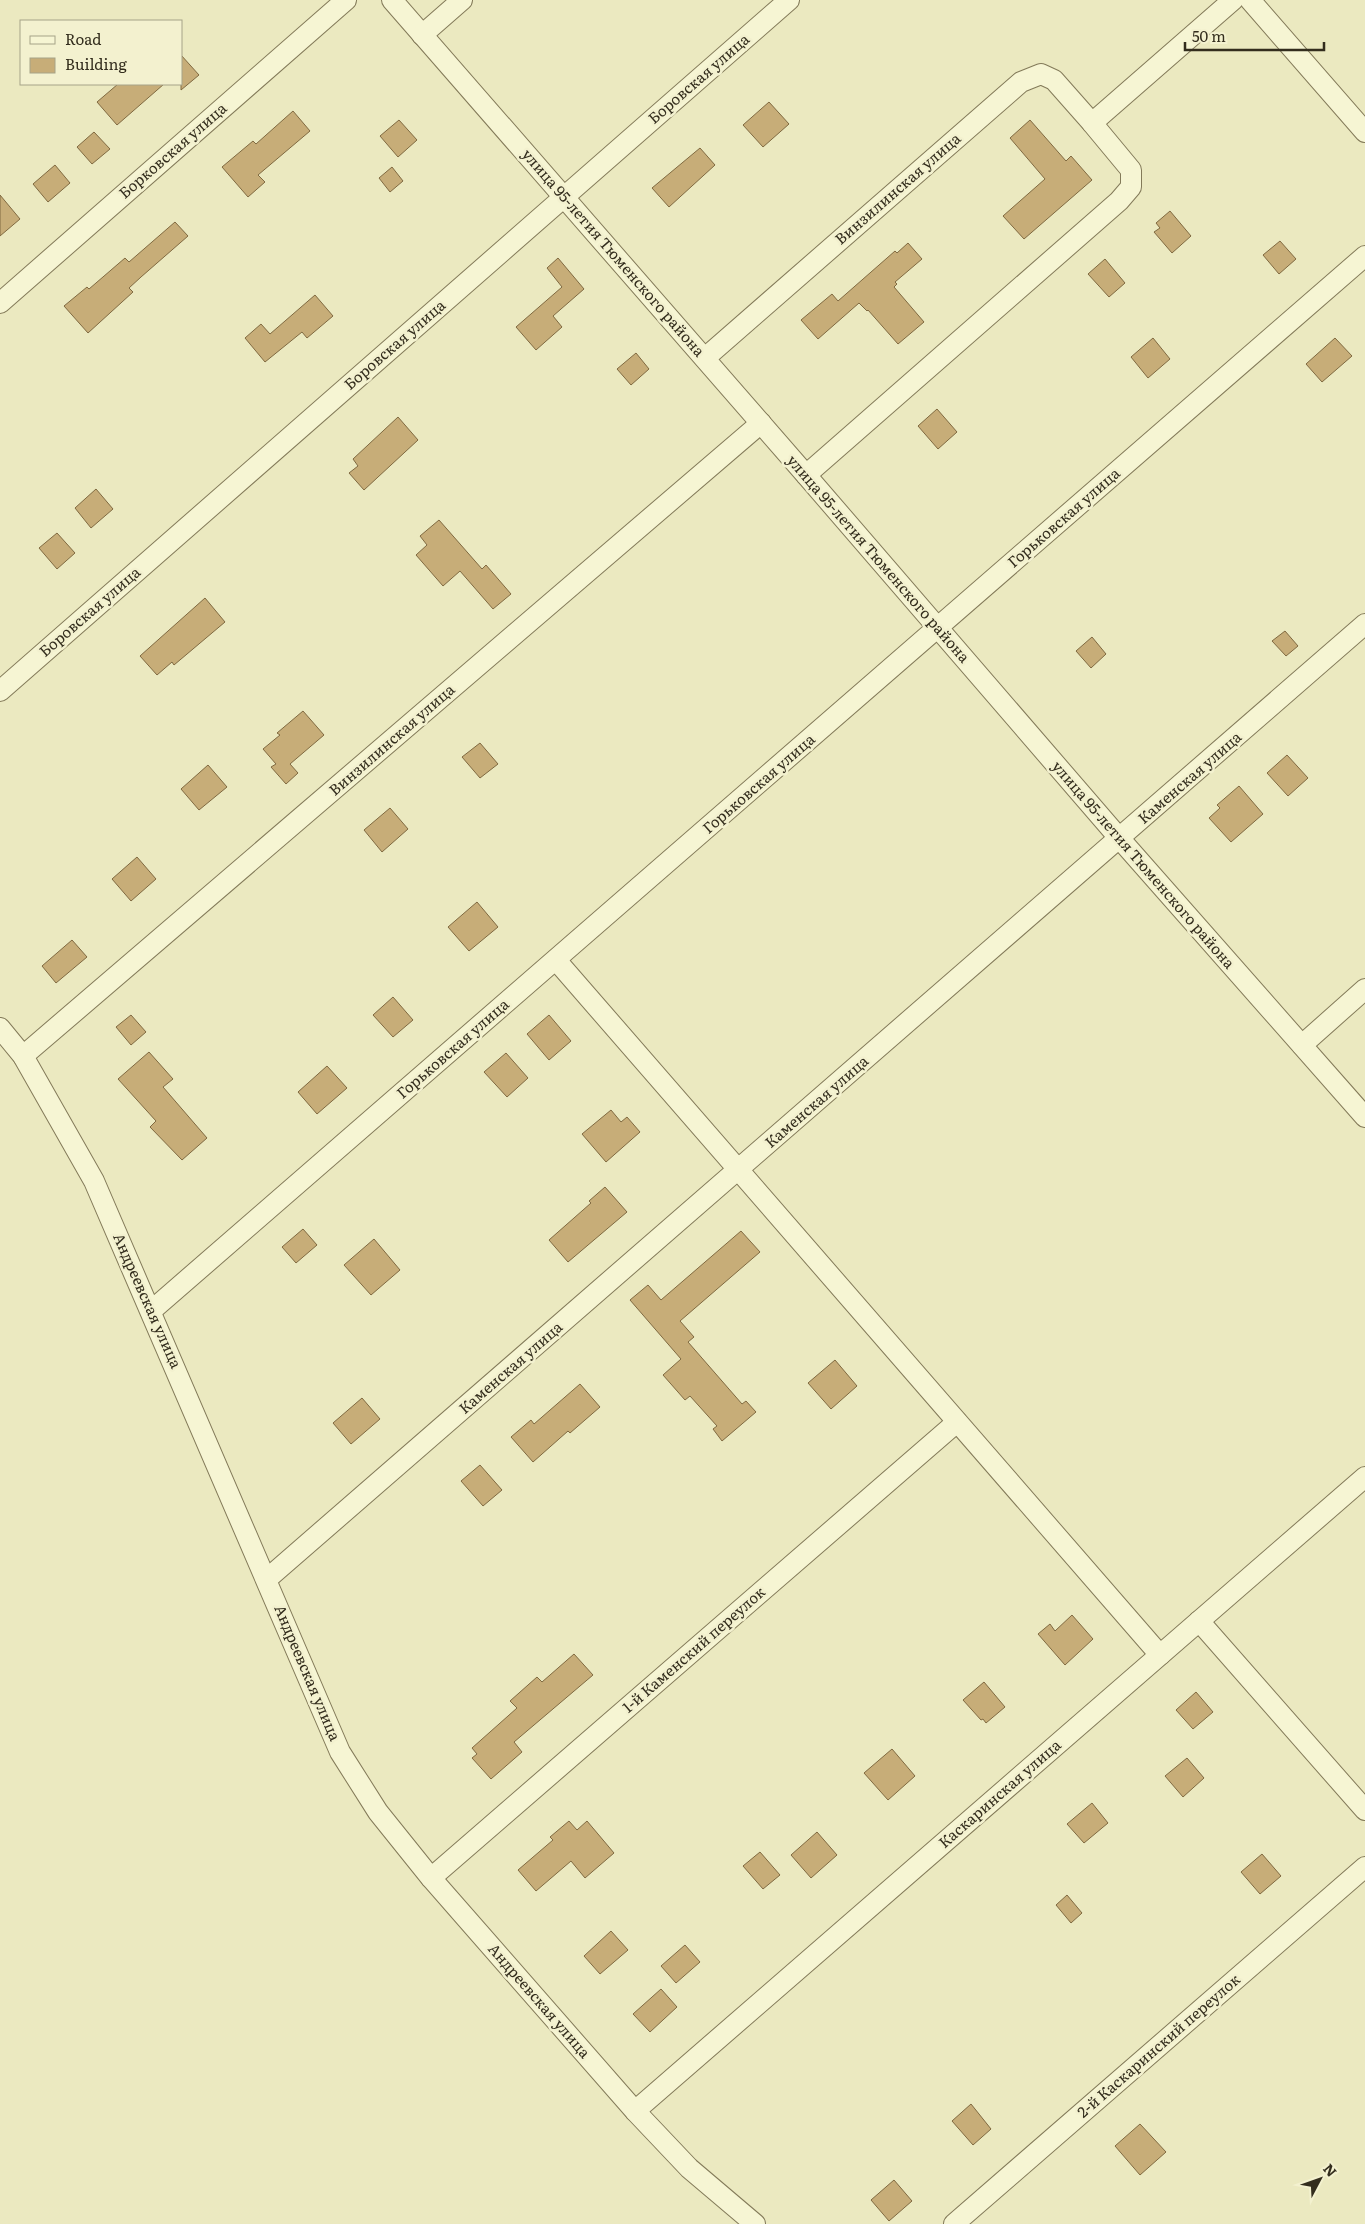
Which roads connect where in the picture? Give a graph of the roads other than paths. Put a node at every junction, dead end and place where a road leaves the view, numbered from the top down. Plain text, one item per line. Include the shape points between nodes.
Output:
1 (346, 0) edge
2 (392, 0) edge
3 (462, 0) edge
4 (789, 0) edge
5 (1233, 0) edge
6 (1250, 0) edge
7 (422, 35) junction
8 (1092, 123) junction
9 (1365, 132) edge
10 (564, 197) junction
11 (1365, 256) edge
12 (0, 302) edge
13 (705, 358) junction
14 (761, 423) junction
15 (806, 475) junction
16 (1365, 624) edge
17 (938, 628) junction
18 (0, 690) edge
19 (1120, 839) junction
20 (556, 960) junction
21 (1365, 990) edge
22 (0, 1028) edge
23 (1302, 1045) junction
24 (23, 1056) junction
25 (1365, 1117) edge
26 (738, 1170) junction
27 (151, 1311) junction
28 (957, 1422) junction
29 (1365, 1477) edge
30 (267, 1579) junction
31 (1199, 1621) junction
32 (1160, 1655) junction
33 (1365, 1810) edge
34 (1365, 1868) edge
35 (431, 1878) junction
36 (635, 2111) junction
37 (755, 2224) edge
38 (954, 2224) edge

1 - 12 street, Борковская улица
2 - 7 street, улица 95-летия Тюменского района
3 - 7 street
4 - 10 street, Боровская улица
5 - 8 street
6 - 9 street
7 - 10 street, улица 95-летия Тюменского района
8 - 13 street, Винзилинская улица via 1054,80 1041,74 1021,82
8 - 15 street, Винзилинская улица via 1132,170 1131,187 1120,202
10 - 13 street, улица 95-летия Тюменского района
10 - 18 street, Боровская улица
11 - 17 street, Горьковская улица
13 - 14 street, улица 95-летия Тюменского района
14 - 15 street, улица 95-летия Тюменского района
14 - 24 street, Винзилинская улица
15 - 17 street, улица 95-летия Тюменского района
16 - 19 street, Каменская улица
17 - 19 street, улица 95-летия Тюменского района
17 - 20 street, Горьковская улица
19 - 23 street, улица 95-летия Тюменского района
19 - 26 street, Каменская улица
20 - 26 street
20 - 27 street, Горьковская улица
21 - 23 street
22 - 24 street, Андреевская улица
23 - 25 street, улица 95-летия Тюменского района
24 - 27 street, Андреевская улица via 94,1181
26 - 28 street
26 - 30 street, Каменская улица
27 - 30 street, Андреевская улица
28 - 32 street
28 - 35 street, 1-й Каменский переулок
29 - 31 street, Каскаринская улица
30 - 35 street, Андреевская улица via 340,1752 378,1812
31 - 32 street, Каскаринская улица
31 - 33 street
32 - 36 street, Каскаринская улица
34 - 38 street, 2-й Каскаринский переулок
35 - 36 street, Андреевская улица
36 - 37 street, Андреевская улица via 689,2168

